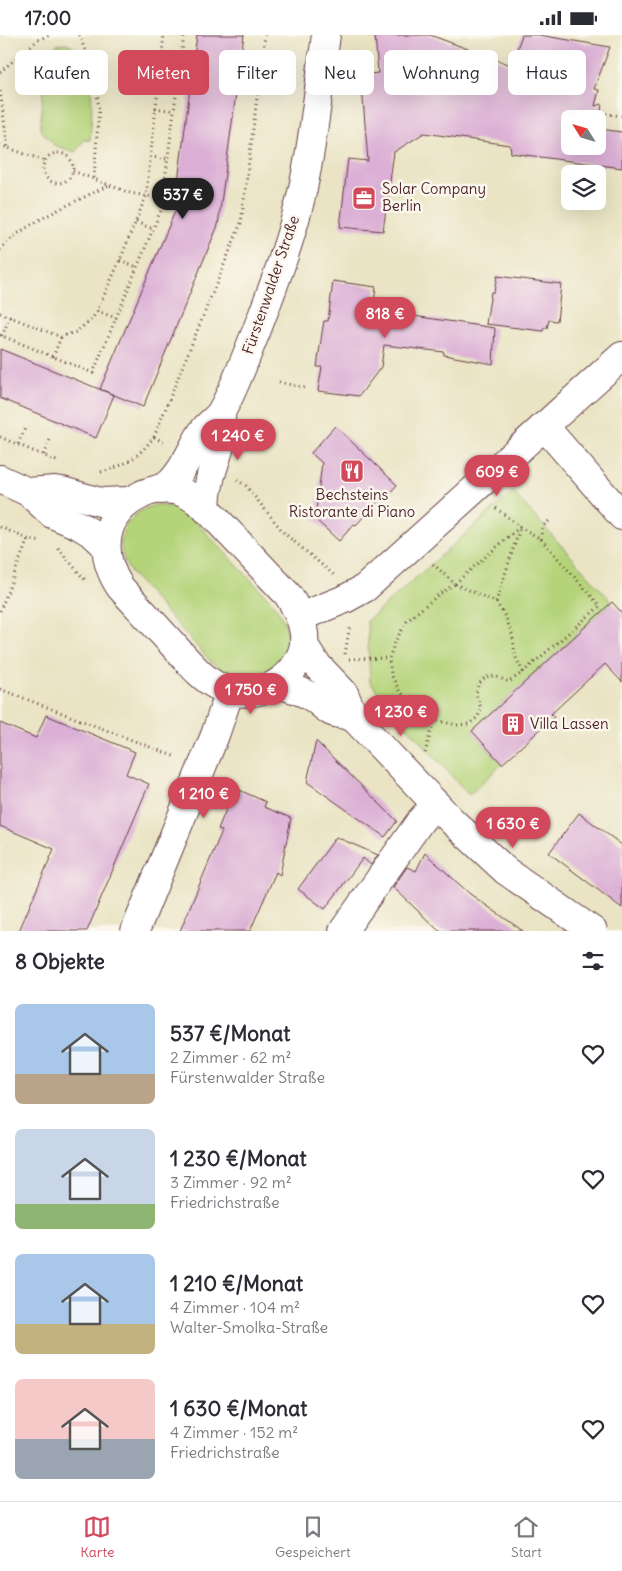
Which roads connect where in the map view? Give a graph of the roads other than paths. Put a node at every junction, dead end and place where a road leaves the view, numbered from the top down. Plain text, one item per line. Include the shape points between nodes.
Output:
1 (326, 35) edge
2 (622, 356) edge
3 (220, 413) junction
4 (544, 427) junction
5 (0, 479) edge
6 (161, 490) junction
7 (28, 492) junction
8 (129, 501) junction
9 (206, 509) junction
10 (622, 516) edge
11 (106, 546) junction
12 (300, 617) junction
13 (304, 645) junction
14 (276, 684) junction
15 (230, 691) junction
16 (354, 718) junction
17 (436, 804) junction
18 (136, 931) edge
19 (343, 931) edge
20 (593, 931) edge

1 - 3 main road, Fürstenwalder Straße via 303,188 288,244 242,367
2 - 4 main road
3 - 6 main road, Fürstenwalder Straße via 202,431 176,477
3 - 9 main road, Fürstenwalder Straße via 222,440
4 - 10 main road
4 - 12 main road via 365,587 345,599
5 - 7 main road
6 - 8 main road
6 - 9 main road via 175,489 185,493
7 - 8 main road via 62,491 100,502
7 - 11 main road via 52,514 80,526
8 - 11 main road via 118,511
9 - 12 main road via 288,595
11 - 15 main road via 108,564 120,587 199,673
12 - 13 main road
13 - 14 main road via 295,667
13 - 16 main road via 344,693
14 - 15 main road via 251,693
14 - 16 main road via 297,689 334,713
15 - 18 main road
16 - 17 main road
17 - 19 main road via 421,820
17 - 20 main road via 500,867

